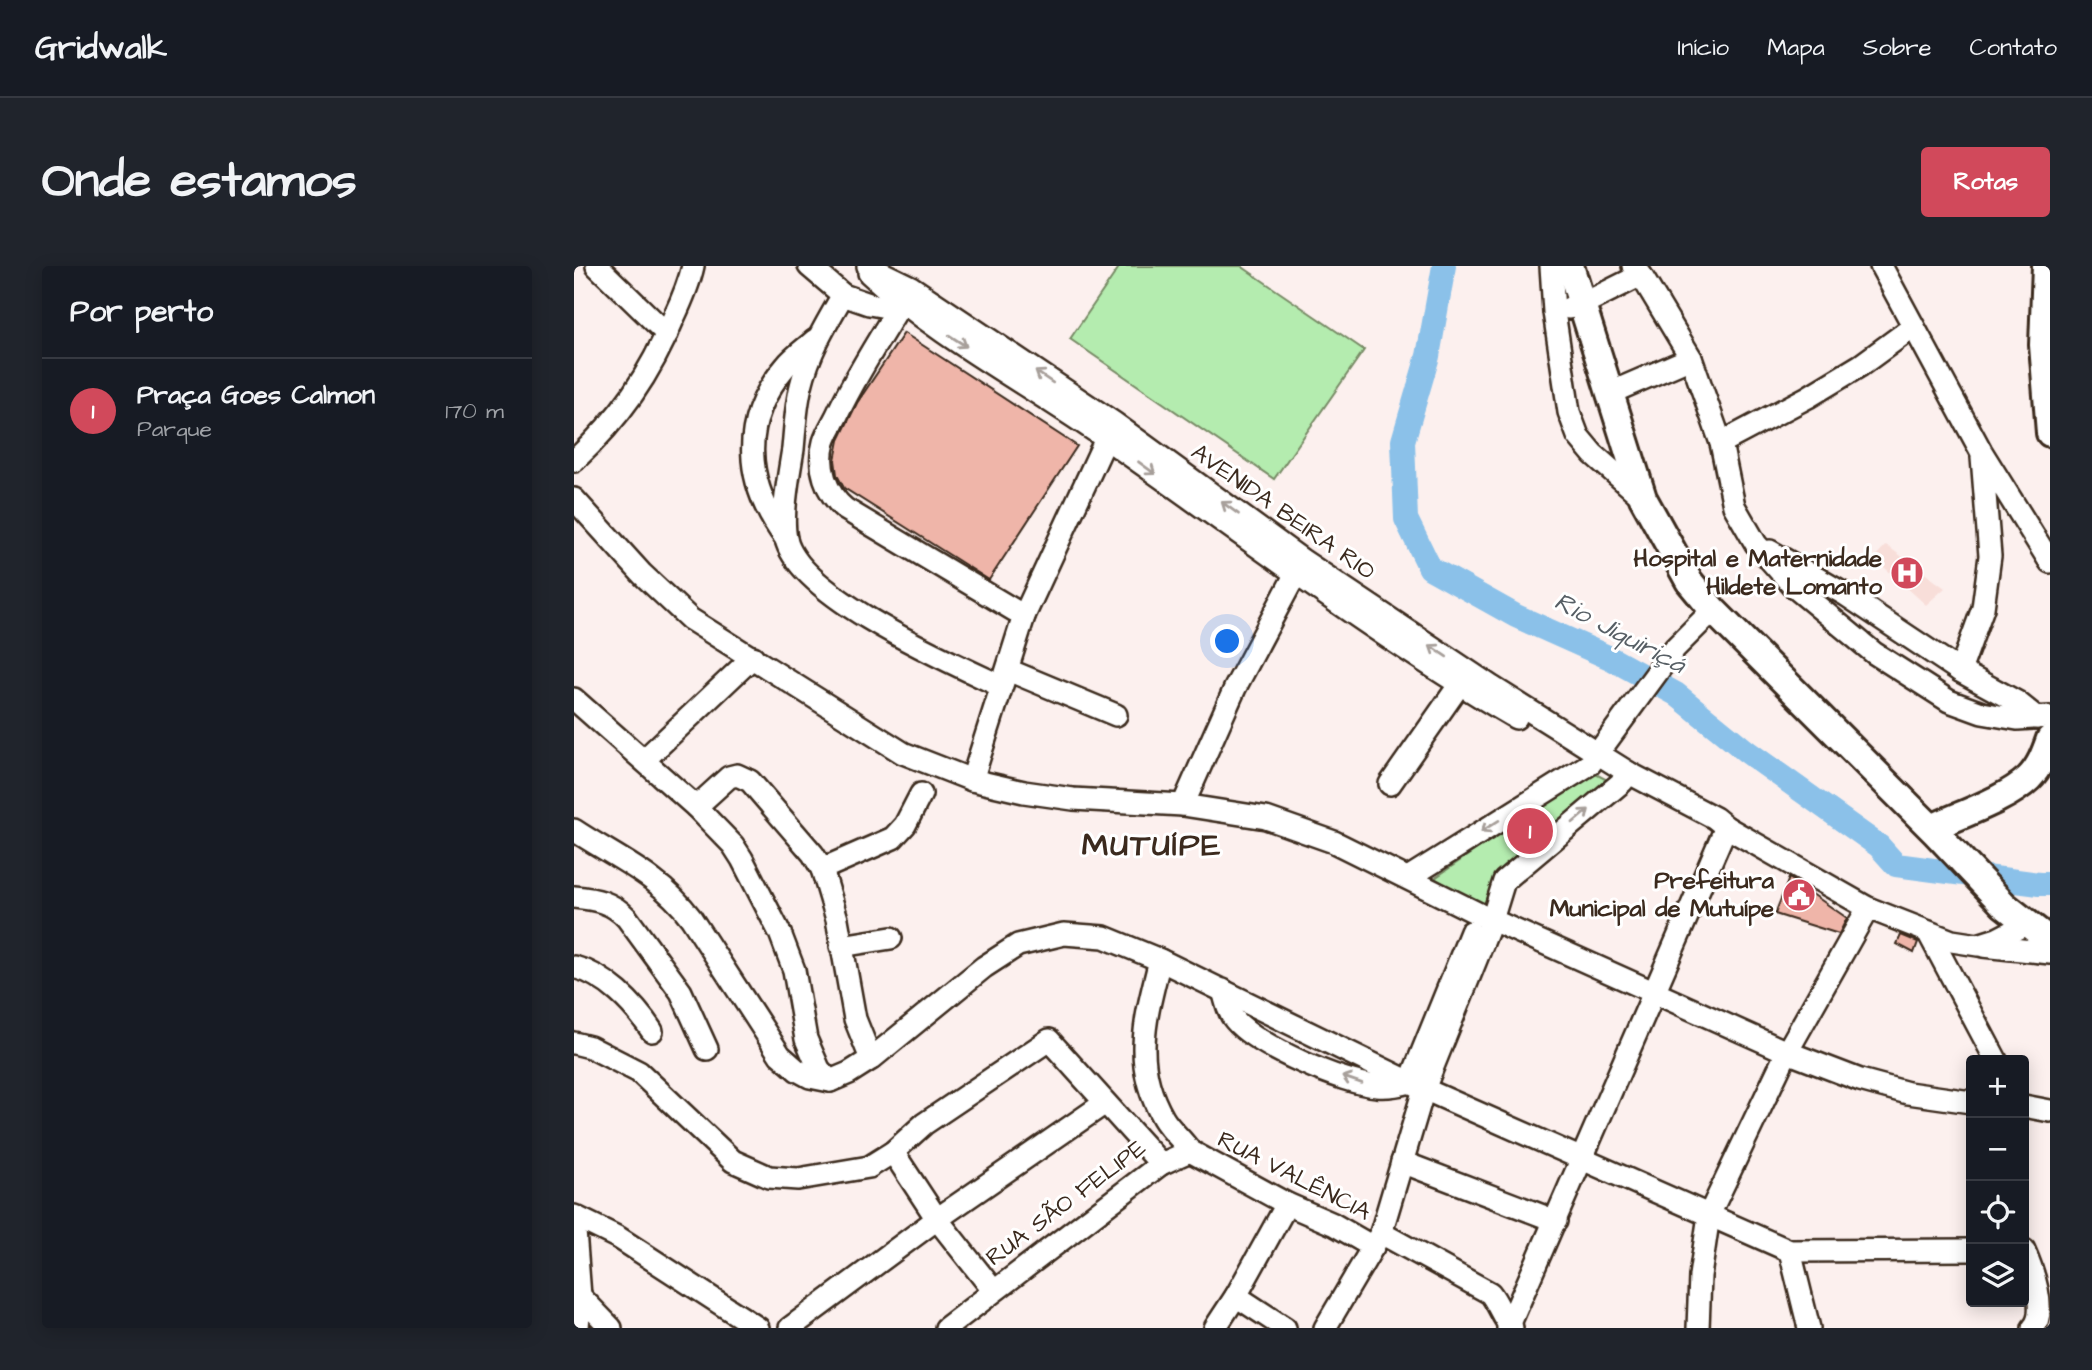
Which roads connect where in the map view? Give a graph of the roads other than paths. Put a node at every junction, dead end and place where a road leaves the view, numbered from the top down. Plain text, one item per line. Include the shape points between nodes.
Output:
1 (597, 266) edge
2 (693, 266) edge
3 (809, 266) edge
4 (861, 266) edge
5 (868, 266) edge
6 (1551, 266) edge
7 (1570, 266) edge
8 (1881, 266) edge
9 (2046, 266) edge
10 (1637, 271) edge
11 (844, 295) junction
12 (903, 300) junction
13 (1583, 304) junction
14 (1554, 312) junction
15 (1913, 327) junction
16 (667, 334) junction
17 (818, 337) junction
18 (1691, 358) junction
19 (1610, 393) junction
20 (1110, 431) junction
21 (2050, 433) edge
22 (1721, 443) junction
23 (1981, 452) junction
24 (574, 461) edge
25 (1643, 498) junction
26 (574, 499) edge
27 (786, 539) junction
28 (1756, 544) junction
29 (2050, 562) edge
30 (1299, 567) junction
31 (1713, 610) junction
32 (1024, 616) junction
33 (753, 657) junction
34 (1960, 671) junction
35 (1004, 678) junction
36 (1464, 678) junction
37 (574, 699) edge
38 (1116, 715) dead end
39 (2046, 725) edge
40 (1594, 759) junction
41 (644, 760) junction
42 (1625, 778) junction
43 (972, 780) junction
44 (1390, 784) dead end
45 (921, 794) dead end
46 (1183, 805) junction
47 (696, 807) junction
48 (1726, 827) junction
49 (1934, 831) junction
50 (578, 836) edge
51 (822, 869) junction
52 (1408, 878) junction
53 (574, 897) edge
54 (1868, 908) junction
55 (1485, 917) junction
56 (2026, 924) junction
57 (1927, 932) junction
58 (891, 938) dead end
59 (2050, 941) edge
60 (1978, 945) junction
61 (841, 946) junction
62 (2050, 953) edge
63 (1160, 960) junction
64 (574, 967) edge
65 (1223, 990) junction
66 (1652, 993) junction
67 (652, 1031) dead end
68 (574, 1043) edge
69 (707, 1049) dead end
70 (1787, 1052) junction
71 (1993, 1055) edge
72 (872, 1059) junction
73 (830, 1081) junction
74 (1417, 1085) junction
75 (1966, 1101) edge
76 (1105, 1103) junction
77 (2029, 1107) edge
78 (2050, 1111) edge
79 (1190, 1151) junction
80 (893, 1152) junction
81 (1581, 1158) junction
82 (1402, 1162) junction
83 (1161, 1164) junction
84 (1287, 1204) junction
85 (1709, 1215) junction
86 (574, 1217) edge
87 (937, 1219) junction
88 (1556, 1221) junction
89 (1377, 1240) junction
90 (1966, 1250) edge
91 (1790, 1251) junction
92 (2029, 1270) edge
93 (993, 1290) junction
94 (580, 1296) junction
95 (1236, 1296) junction
96 (749, 1326) edge
97 (951, 1327) edge
98 (1509, 1327) edge
99 (578, 1328) edge
100 (611, 1328) edge
101 (790, 1328) edge
102 (1215, 1328) edge
103 (1285, 1328) edge
104 (1325, 1328) edge
105 (1698, 1328) edge
106 (1809, 1328) edge
107 (2032, 1328) edge

1 - 16 street
2 - 16 street
3 - 11 street
4 - 12 street
5 - 12 street
6 - 14 street
7 - 13 main road
8 - 15 street
9 - 21 main road via 2043,345
10 - 13 street
10 - 18 street
11 - 12 street via 869,304
11 - 17 street
12 - 20 street, AVENIDA BEIRA RIO
12 - 32 street via 849,389 824,441 823,477 834,500 845,509
13 - 14 street
13 - 19 main road
14 - 25 street via 1569,412 1578,436
15 - 22 street via 1819,391
15 - 23 street
16 - 24 street via 625,407
17 - 27 street via 801,388 786,500
17 - 27 street via 787,364 769,388 752,443 761,500
18 - 19 street
18 - 22 street
19 - 25 main road
20 - 30 street, AVENIDA BEIRA RIO
20 - 32 street
22 - 28 street via 1734,506
23 - 29 street
23 - 34 street via 1990,556 1983,608
25 - 31 main road via 1689,581
26 - 33 street via 673,605
27 - 35 street via 820,584 878,625
28 - 34 street via 1846,595
28 - 39 street via 1813,604 1874,653 1949,701 1982,713
30 - 36 street, AVENIDA BEIRA RIO
30 - 46 street via 1235,688
31 - 40 street via 1675,648
31 - 49 main road
32 - 35 street
33 - 41 street
33 - 43 street via 902,753
34 - 39 street via 2017,702
35 - 38 street
35 - 43 street
36 - 40 street, AVENIDA BEIRA RIO
36 - 44 street
37 - 41 street
39 - 49 main road via 2038,767 2029,778
40 - 42 street, AVENIDA BEIRA RIO
40 -> 52 street
41 - 47 street
42 - 48 street, AVENIDA BEIRA RIO
55 -> 42 street via 1509,875
43 - 46 street via 1073,799
45 - 51 street via 893,838
46 - 52 street via 1266,818 1334,842
47 - 51 street via 729,777 743,776 804,842
47 - 73 street via 733,845 772,914 794,970 806,1039
48 - 54 street, AVENIDA BEIRA RIO
48 - 66 street
49 - 56 main road
50 - 73 street via 629,862 675,898 780,1055 810,1077
51 - 61 street
52 - 55 street
53 - 69 street via 604,901 627,918 681,992
54 - 57 street, AVENIDA BEIRA RIO
54 - 70 street
55 - 66 street
55 - 74 street
56 - 59 main road
56 - 60 street
57 - 60 street, AVENIDA BEIRA RIO
57 - 71 street
58 - 61 street
60 - 62 street, AVENIDA BEIRA RIO
61 - 72 street via 855,1019
63 - 65 street
63 - 72 street via 1090,934 1064,934 1018,945 984,967
63 - 79 street, RUA SÃO FELIPE via 1144,1025 1144,1070 1165,1121
64 - 67 street via 604,981
65 - 74 street
74 -> 65 street via 1375,1086 1294,1059 1234,1019
66 - 70 street
66 - 81 street
68 - 80 street via 639,1072 733,1161 769,1177 798,1179 869,1167
70 - 75 street via 1860,1080
70 - 85 street
72 - 73 street
74 - 81 street
74 - 82 street
76 - 80 street via 1049,1040 924,1124
76 - 83 street
76 - 87 street
77 - 78 street
79 - 83 street, RUA SÃO FELIPE
79 - 84 street, RUA VALÊNCIA
80 - 87 street
81 - 85 street
81 - 88 street
82 - 88 street
82 - 89 street
83 - 93 street, RUA SÃO FELIPE
84 - 89 street, RUA VALÊNCIA
84 - 95 street
85 - 91 street
85 - 105 street
86 - 94 street
86 - 96 street via 620,1238
87 - 93 street
87 - 101 street
88 - 98 street
89 - 98 street, RUA VALÊNCIA via 1490,1293
89 - 104 street
90 - 91 street
91 - 106 street
92 - 107 street via 2040,1314
93 - 97 street, RUA SÃO FELIPE
94 - 99 street
94 - 100 street
95 - 102 street
95 - 103 street

